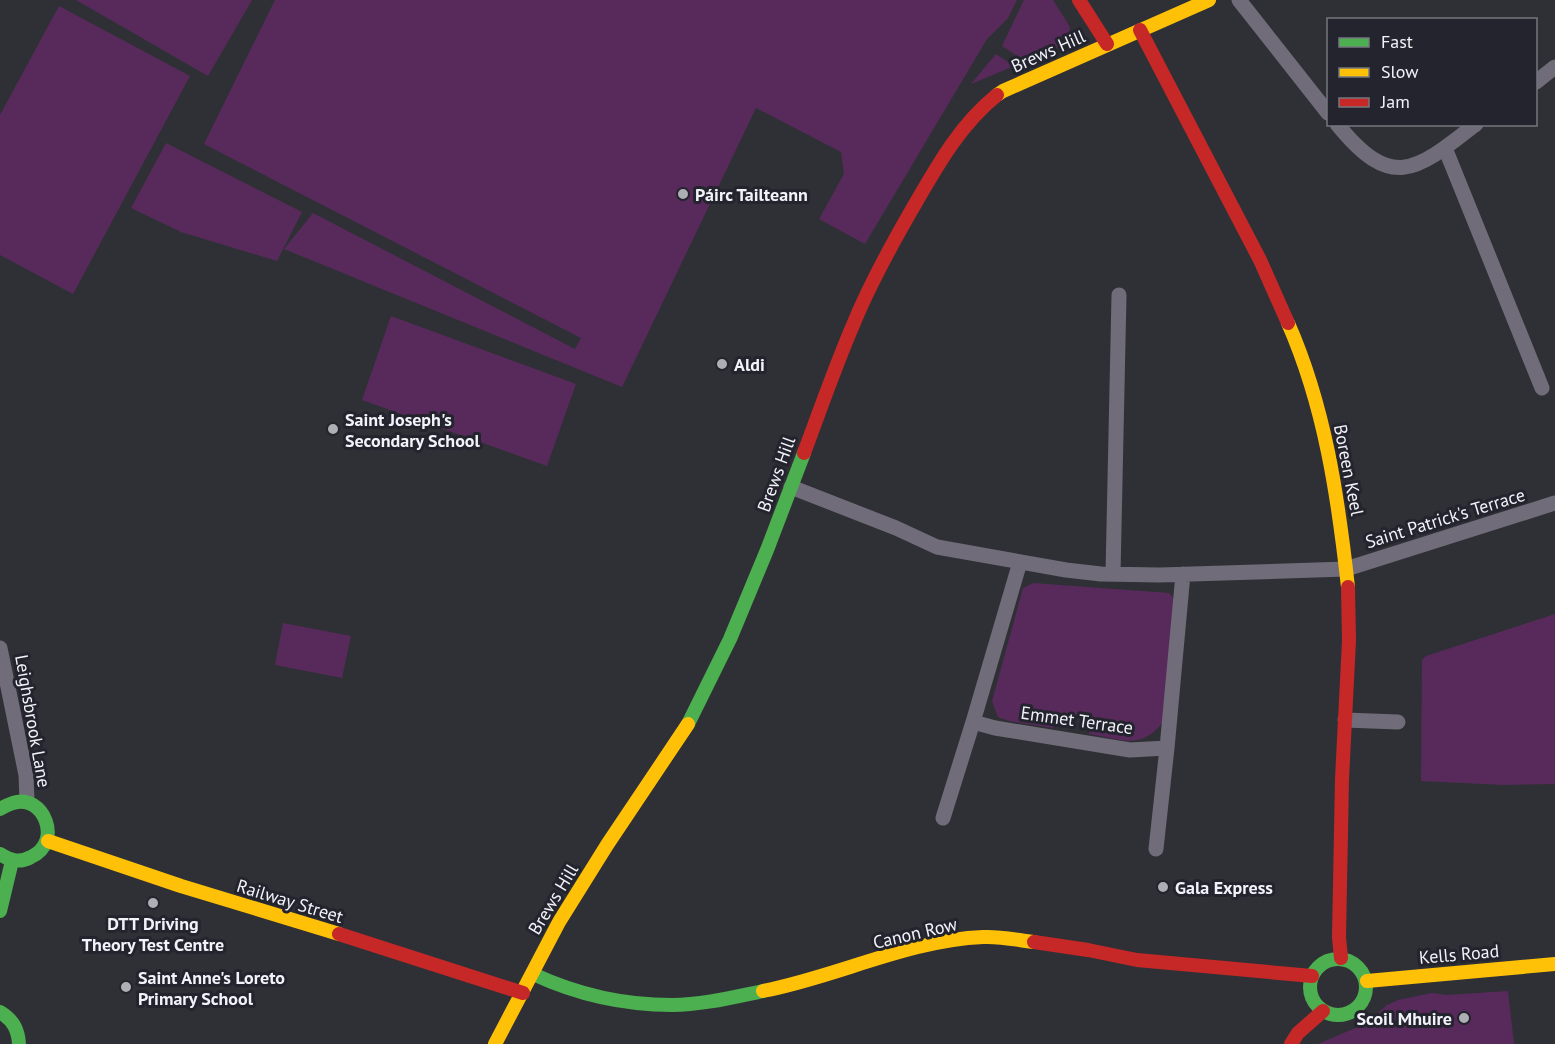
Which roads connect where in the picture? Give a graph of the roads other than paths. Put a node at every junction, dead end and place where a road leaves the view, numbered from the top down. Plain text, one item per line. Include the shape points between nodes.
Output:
1 (1079, 0) edge
2 (1209, 0) edge
3 (1239, 0) edge
4 (1140, 30) junction
5 (1107, 44) junction
6 (1555, 67) edge
7 (1537, 81) edge
8 (1327, 110) edge
9 (1340, 126) edge
10 (1473, 126) edge
11 (1445, 148) junction
12 (1119, 295) dead end
13 (1542, 388) dead end
14 (791, 487) junction
15 (1555, 503) edge
16 (1020, 562) junction
17 (1346, 569) junction
18 (1113, 574) junction
19 (1183, 574) junction
20 (0, 648) edge
21 (1345, 720) junction
22 (973, 722) junction
23 (1398, 722) dead end
24 (1167, 748) junction
25 (27, 802) junction
26 (0, 808) edge
27 (943, 818) dead end
28 (48, 841) junction
29 (1156, 849) dead end
30 (6, 857) edge
31 (0, 911) edge
32 (1341, 958) junction
33 (1555, 964) edge
34 (533, 974) junction
35 (1312, 976) junction
36 (1366, 981) junction
37 (523, 993) junction
38 (1323, 1011) junction
39 (0, 1012) edge
40 (19, 1044) edge
41 (495, 1044) edge
42 (1291, 1044) edge

1 - 5 street
2 - 4 street, Brews Hill
3 - 8 street
4 - 5 street, Brews Hill
4 - 17 street, Boreen Keel via 1260,260 1293,335 1314,392 1329,453
5 - 14 street, Brews Hill via 1003,91 965,124 887,252 853,324
6 - 7 street
9 - 11 street via 1356,147 1387,168 1406,168
10 - 11 street
11 - 13 street
12 - 18 street
14 - 16 street, Saint Patrick's Terrace via 937,547
14 - 34 street, Brews Hill via 730,639 690,721 564,914
15 - 17 street, Saint Patrick's Terrace
16 - 18 street, Saint Patrick's Terrace
16 - 22 street
17 - 19 street, Saint Patrick's Terrace
17 - 21 street, Boreen Keel via 1349,641
18 - 19 street, Saint Patrick's Terrace
19 - 24 street
20 - 25 street, Leighsbrook Lane via 26,775
21 - 23 street
21 - 32 street, Boreen Keel
22 - 24 street, Emmet Terrace via 1130,750
22 - 27 street
24 - 29 street
25 - 26 street via 11,802
25 - 28 street via 36,806 48,822
28 - 30 street via 30,860
28 - 37 street, Railway Street
30 - 31 street
32 - 35 street via 1323,962
32 - 36 street via 1357,965
33 - 36 street, Kells Road
34 - 35 street, Canon Row via 586,994 674,1005 790,986 913,949 984,937 1137,960
34 - 37 street, Brews Hill
35 - 38 street via 1311,996
36 - 38 street via 1367,990 1358,1007 1341,1015
37 - 41 street, Brews Hill
38 - 42 street
39 - 40 street via 11,1019

